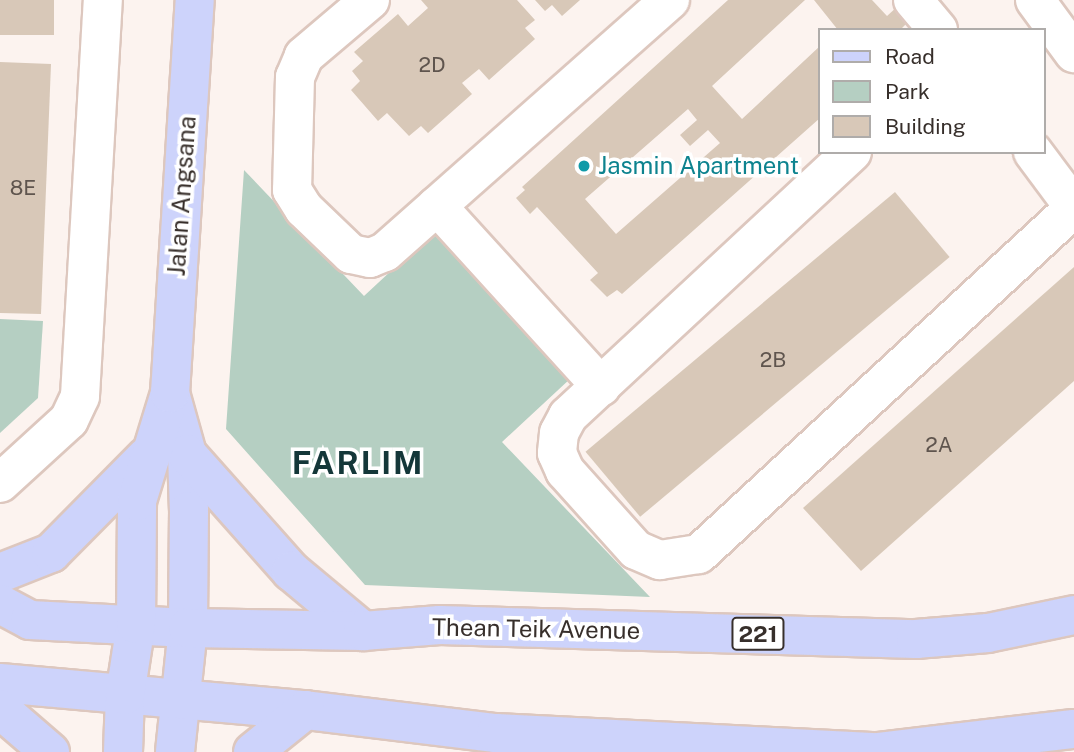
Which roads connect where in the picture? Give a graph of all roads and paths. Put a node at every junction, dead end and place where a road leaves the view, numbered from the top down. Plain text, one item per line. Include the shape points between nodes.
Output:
1 (103, 0) edge
2 (195, 0) edge
3 (370, 0) edge
4 (670, 0) edge
5 (913, 0) edge
6 (1035, 0) edge
7 (936, 28) edge
8 (1074, 53) edge
9 (850, 154) edge
10 (1034, 154) edge
11 (437, 206) junction
12 (1074, 208) edge
13 (601, 386) junction
14 (170, 393) junction
15 (187, 454) junction
16 (148, 456) junction
17 (0, 483) edge
18 (0, 573) edge
19 (0, 604) edge
20 (1074, 615) edge
21 (136, 624) junction
22 (188, 628) junction
23 (363, 631) junction
24 (0, 683) edge
25 (125, 695) junction
26 (178, 698) junction
27 (0, 709) edge
28 (305, 710) junction
29 (1074, 729) edge
30 (50, 752) edge
31 (123, 752) edge
32 (175, 752) edge
33 (253, 752) edge
34 (875, 752) edge

1 - 17 street via 80,396 69,420
2 - 14 main road, Jalan Angsana
3 - 11 street via 304,56 295,77 292,190 304,209 351,254 370,258 385,252
4 - 11 street
5 - 7 street
6 - 8 street
9 - 13 street
10 - 12 street
11 - 13 street
12 - 13 street via 699,554 660,559 636,550 565,471 557,453 559,433 568,416
14 - 15 main road, Jalan Angsana
14 - 16 main road, Jalan Angsana
15 - 22 main road, Jalan Angsana
15 - 23 main road via 292,571
16 - 18 main road via 51,552
16 - 21 main road, Jalan Angsana via 137,501
19 - 21 main road, Thean Teik Avenue via 30,620
20 - 23 main road, Thean Teik Avenue / 221 via 988,633 916,639 440,625
21 - 22 main road, Thean Teik Avenue / 221
21 - 25 main road, Jalan Angsana
22 - 23 main road, Thean Teik Avenue / 221
22 - 26 main road, Jalan Angsana
24 - 25 main road
25 - 26 main road
25 - 31 main road, Jalan Angsana
26 - 28 main road
26 - 32 main road, Jalan Angsana
27 - 30 main road
28 - 33 main road
28 - 34 main road via 496,733
29 - 34 main road

